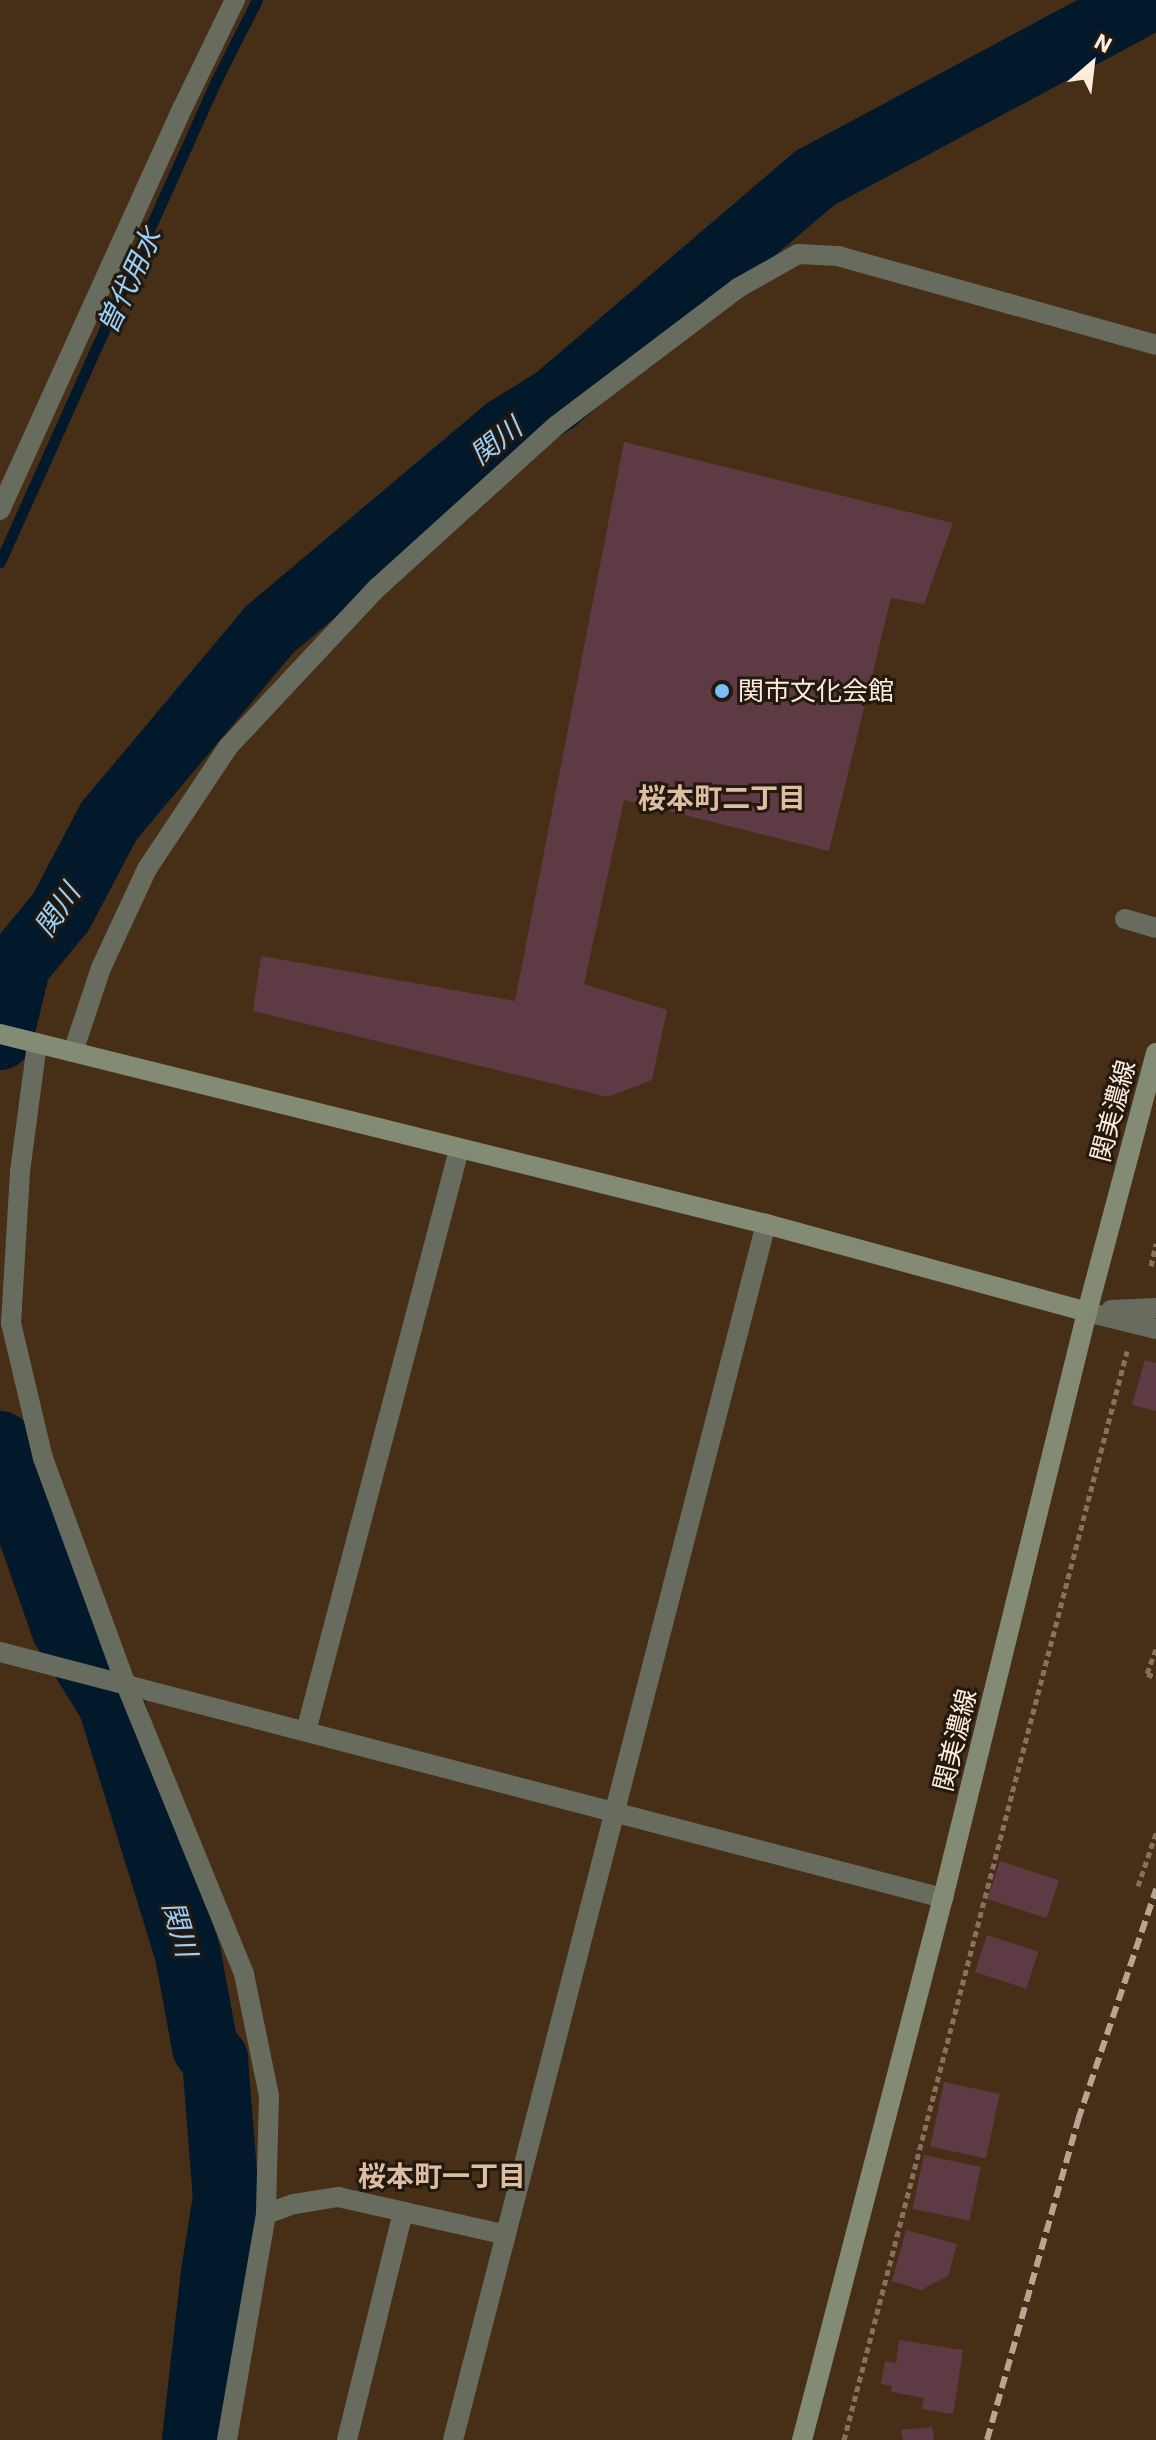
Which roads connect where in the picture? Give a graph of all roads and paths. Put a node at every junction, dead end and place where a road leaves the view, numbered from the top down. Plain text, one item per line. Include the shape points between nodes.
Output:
1 (235, 0) edge
2 (1156, 345) edge
3 (0, 510) edge
4 (1125, 919) dead end
5 (1156, 928) edge
6 (0, 1034) edge
7 (37, 1044) junction
8 (73, 1052) junction
9 (1156, 1053) edge
10 (459, 1150) junction
11 (766, 1224) junction
12 (1156, 1244) edge
13 (1151, 1266) dead end
14 (1156, 1308) edge
15 (1087, 1312) junction
16 (1156, 1329) edge
17 (1142, 1352) dead end
18 (1156, 1649) edge
19 (0, 1652) edge
20 (1156, 1677) edge
21 (125, 1686) junction
22 (306, 1731) junction
23 (616, 1815) junction
24 (1156, 1833) edge
25 (1138, 1886) dead end
26 (943, 1898) junction
27 (403, 2212) junction
28 (266, 2214) junction
29 (506, 2235) junction
30 (227, 2440) edge
31 (347, 2440) edge
32 (453, 2440) edge
33 (802, 2440) edge
34 (844, 2440) edge

1 - 3 street
2 - 8 street via 838,256 798,254 738,288 557,425 377,588 228,747 147,869 101,968
4 - 5 street
6 - 7 main road
7 - 8 main road
7 - 21 street via 20,1172 11,1323 43,1458
8 - 10 main road
9 - 15 main road, 関美濃線
10 - 11 main road
10 - 22 street
11 - 15 main road
11 - 23 street
12 - 13 path
14 - 15 street
15 - 16 street
15 - 26 main road, 関美濃線
17 - 34 path via 1127,1348
18 - 20 path via 1147,1674
19 - 21 street
21 - 22 street
21 - 28 street via 244,1974 269,2096
22 - 23 street
23 - 26 street
23 - 29 street
24 - 25 path
26 - 33 main road, 関美濃線
27 - 28 street via 338,2197
27 - 29 street
27 - 31 street
28 - 30 street
29 - 32 street

